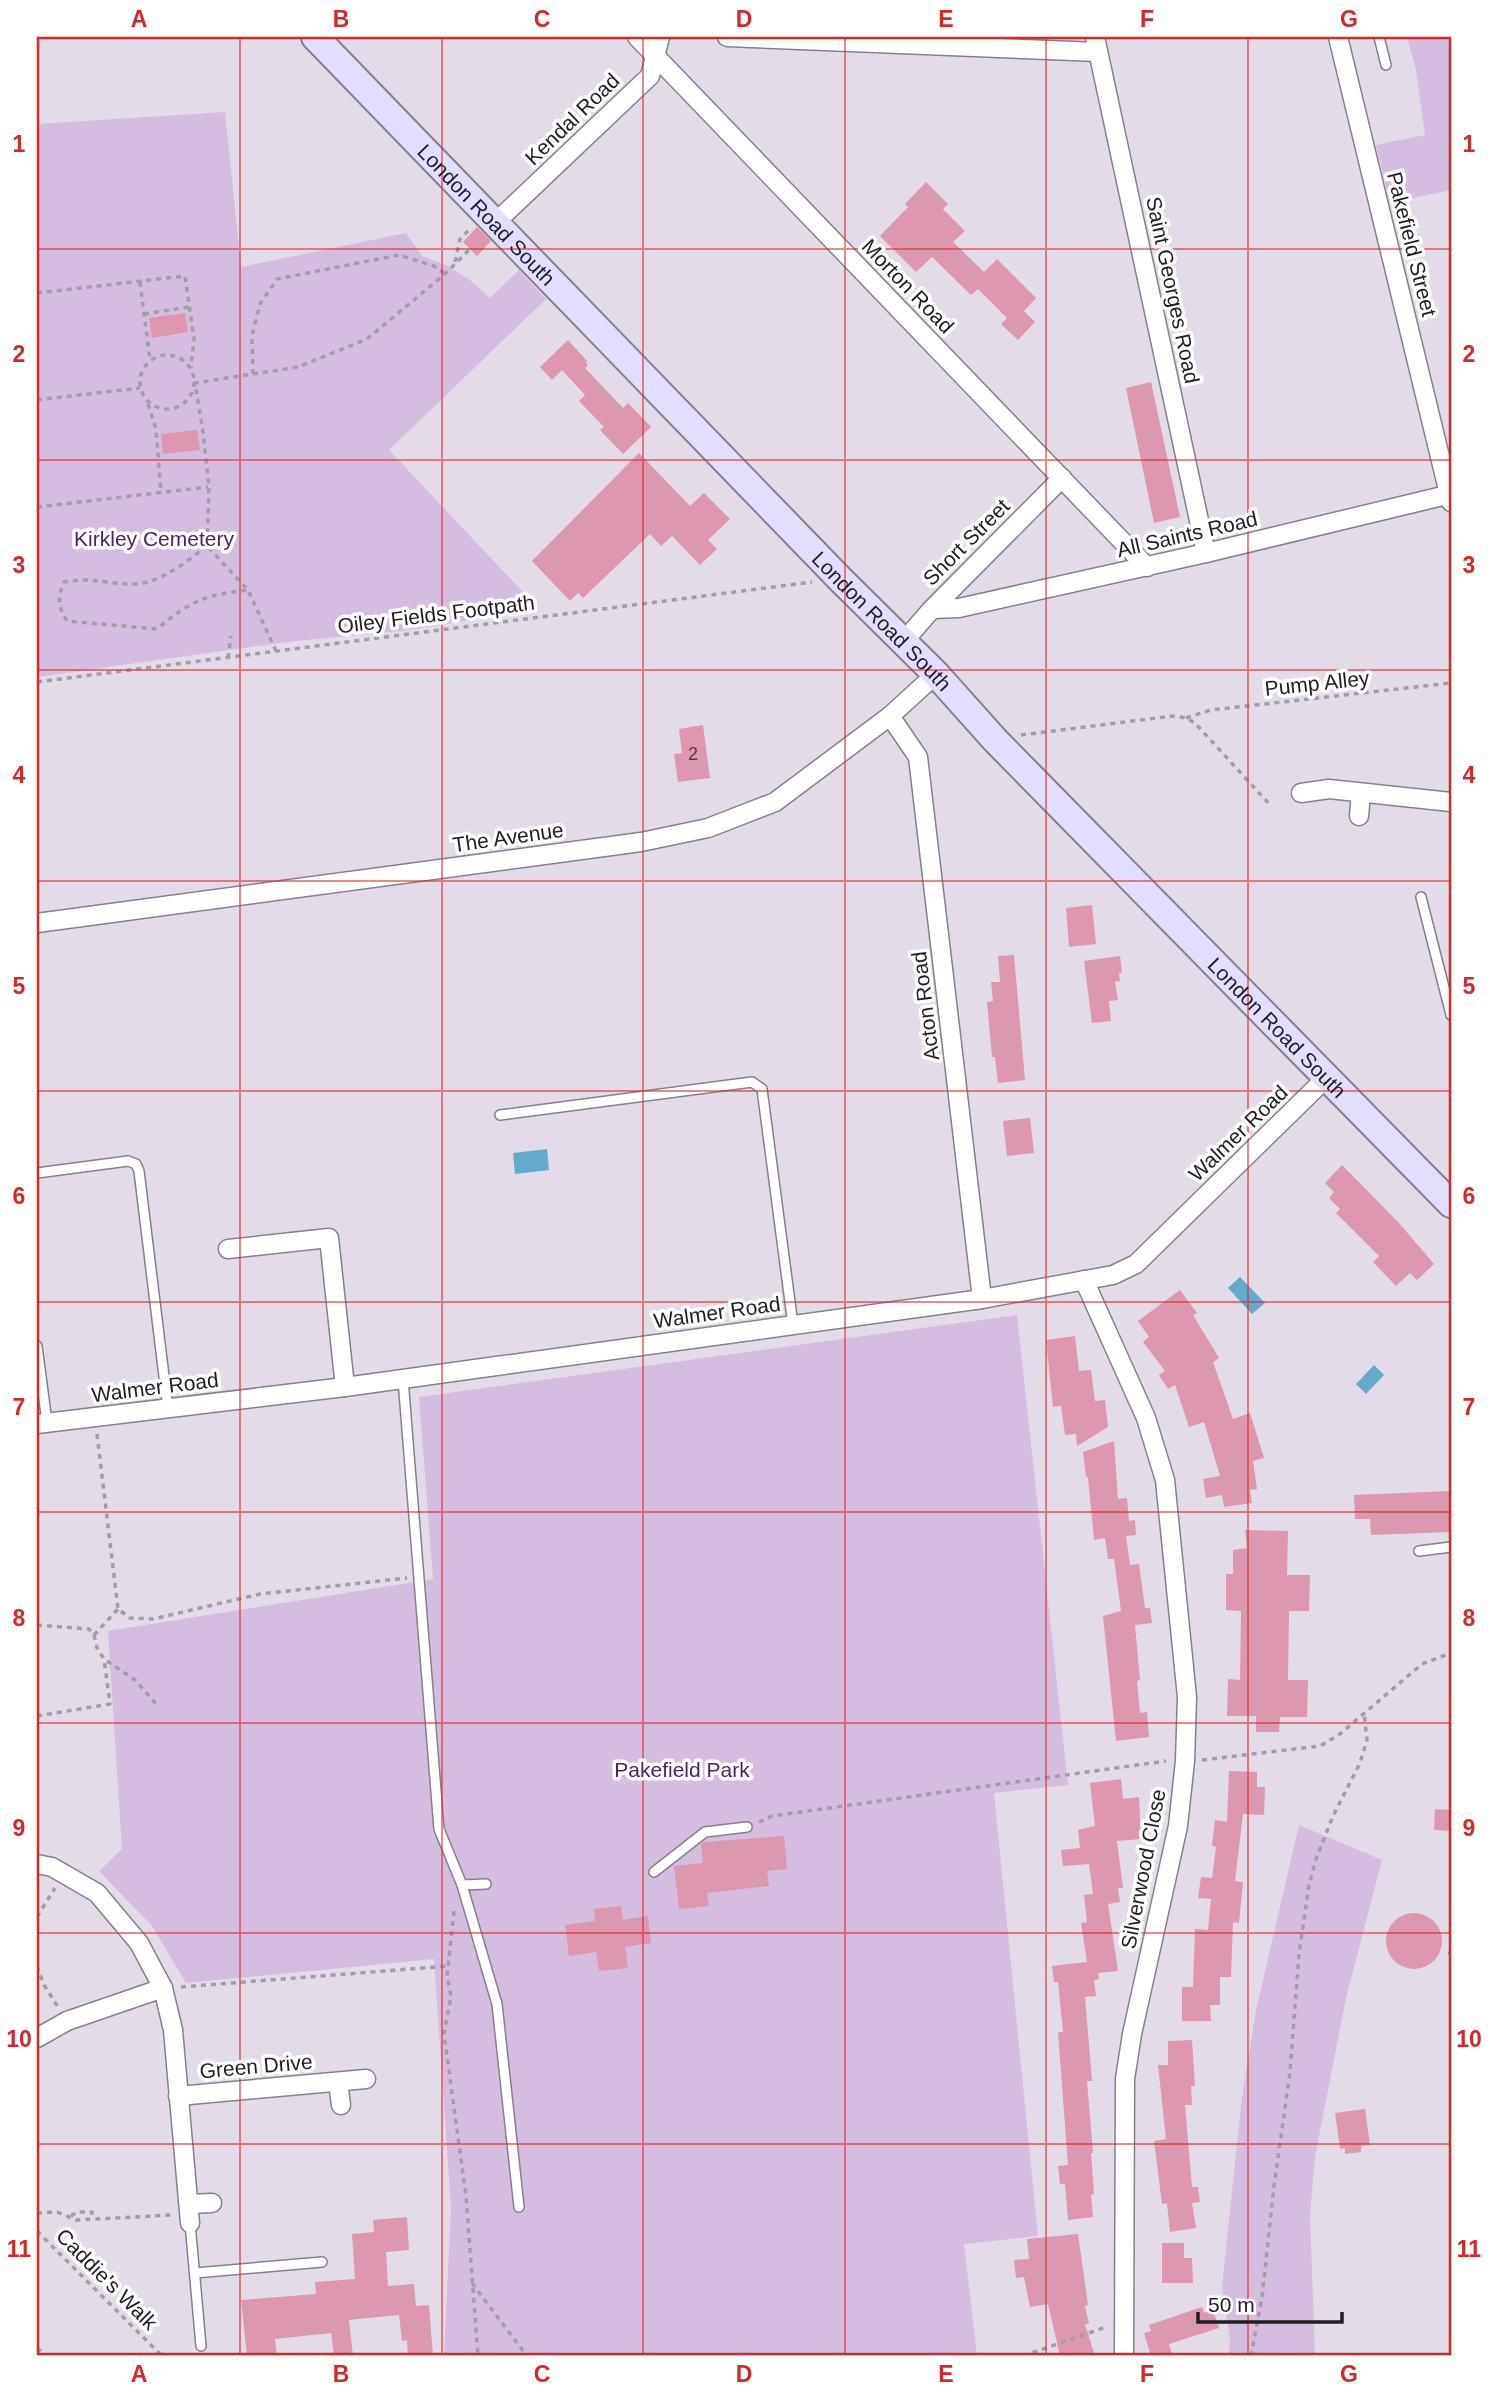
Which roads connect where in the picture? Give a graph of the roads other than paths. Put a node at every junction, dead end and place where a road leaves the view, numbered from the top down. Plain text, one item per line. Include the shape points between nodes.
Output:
1 (316, 37) edge
2 (637, 37) edge
3 (660, 37) edge
4 (727, 37) edge
5 (1338, 37) edge
6 (1379, 37) edge
7 (1096, 44) edge
8 (656, 56) junction
9 (1386, 65) dead end
10 (495, 223) junction
11 (1062, 478) junction
12 (1451, 497) edge
13 (1206, 553) junction
14 (1147, 567) junction
15 (932, 609) junction
16 (904, 641) junction
17 (936, 674) junction
18 (890, 716) junction
19 (1301, 793) dead end
20 (1361, 793) junction
21 (1451, 802) edge
22 (1359, 816) dead end
23 (1421, 897) dead end
24 (37, 923) edge
25 (1451, 1015) edge
26 (1326, 1078) junction
27 (500, 1115) dead end
28 (37, 1173) edge
29 (1451, 1204) edge
30 (228, 1249) dead end
31 (1084, 1280) junction
32 (982, 1300) junction
33 (793, 1325) junction
34 (37, 1346) edge
35 (403, 1379) junction
36 (345, 1387) junction
37 (168, 1409) junction
38 (42, 1423) edge
39 (1451, 1548) edge
40 (1419, 1551) dead end
41 (747, 1827) dead end
42 (37, 1864) edge
43 (654, 1872) dead end
44 (486, 1884) dead end
45 (462, 1885) junction
46 (163, 1988) junction
47 (37, 2038) edge
48 (366, 2079) dead end
49 (338, 2082) junction
50 (178, 2096) junction
51 (341, 2105) dead end
52 (212, 2203) dead end
53 (519, 2207) dead end
54 (189, 2214) junction
55 (321, 2262) dead end
56 (195, 2273) junction
57 (201, 2346) dead end
58 (1124, 2356) edge

1 - 10 main road, London Road South
2 - 8 street, Morton Road
3 - 8 street, Kendal Road
4 - 7 street
5 - 12 street, Pakefield Street
6 - 9 lane
7 - 13 street, Saint Georges Road
8 - 10 street, Kendal Road via 650,76
8 - 11 street, Morton Road
10 - 16 main road, London Road South
11 - 14 street, Morton Road
11 - 15 street, Short Street
12 - 13 street, All Saints Road
13 - 14 street, All Saints Road
14 - 15 street, All Saints Road via 959,608
15 - 16 street, Short Street
16 - 17 main road, London Road South
17 - 18 street, The Avenue
17 - 26 main road, London Road South
18 - 24 street, The Avenue via 775,802 708,828 641,842
18 - 32 street, Acton Road via 918,757
19 - 20 street via 1329,789
20 - 21 street
20 - 22 street
23 - 25 lane
26 - 29 main road, London Road South
26 - 31 street, Walmer Road via 1136,1264 1113,1275
27 - 33 lane via 752,1082 762,1089
28 - 37 lane via 128,1161 136,1164
30 - 36 street via 329,1238
31 - 32 street, Walmer Road
31 - 58 street, Silverwood Close via 1146,1418 1165,1480 1187,1698 1178,1826 1125,2079
32 - 33 street, Walmer Road
33 - 35 street, Walmer Road
34 - 38 lane
35 - 36 street, Walmer Road
35 - 45 lane via 439,1829
36 - 37 street, Walmer Road
37 - 38 street, Walmer Road
39 - 40 lane
41 - 43 lane via 705,1832
42 - 46 street, Green Drive via 52,1867 97,1893 139,1943
44 - 45 lane
45 - 53 lane via 497,2004
46 - 47 street via 67,2021
46 - 50 street, Green Drive via 173,2030
48 - 49 street, Green Drive
49 - 50 street, Green Drive
49 - 51 street, Green Drive
50 - 54 street, Green Drive
52 - 54 street
54 - 56 lane
55 - 56 lane
56 - 57 lane

